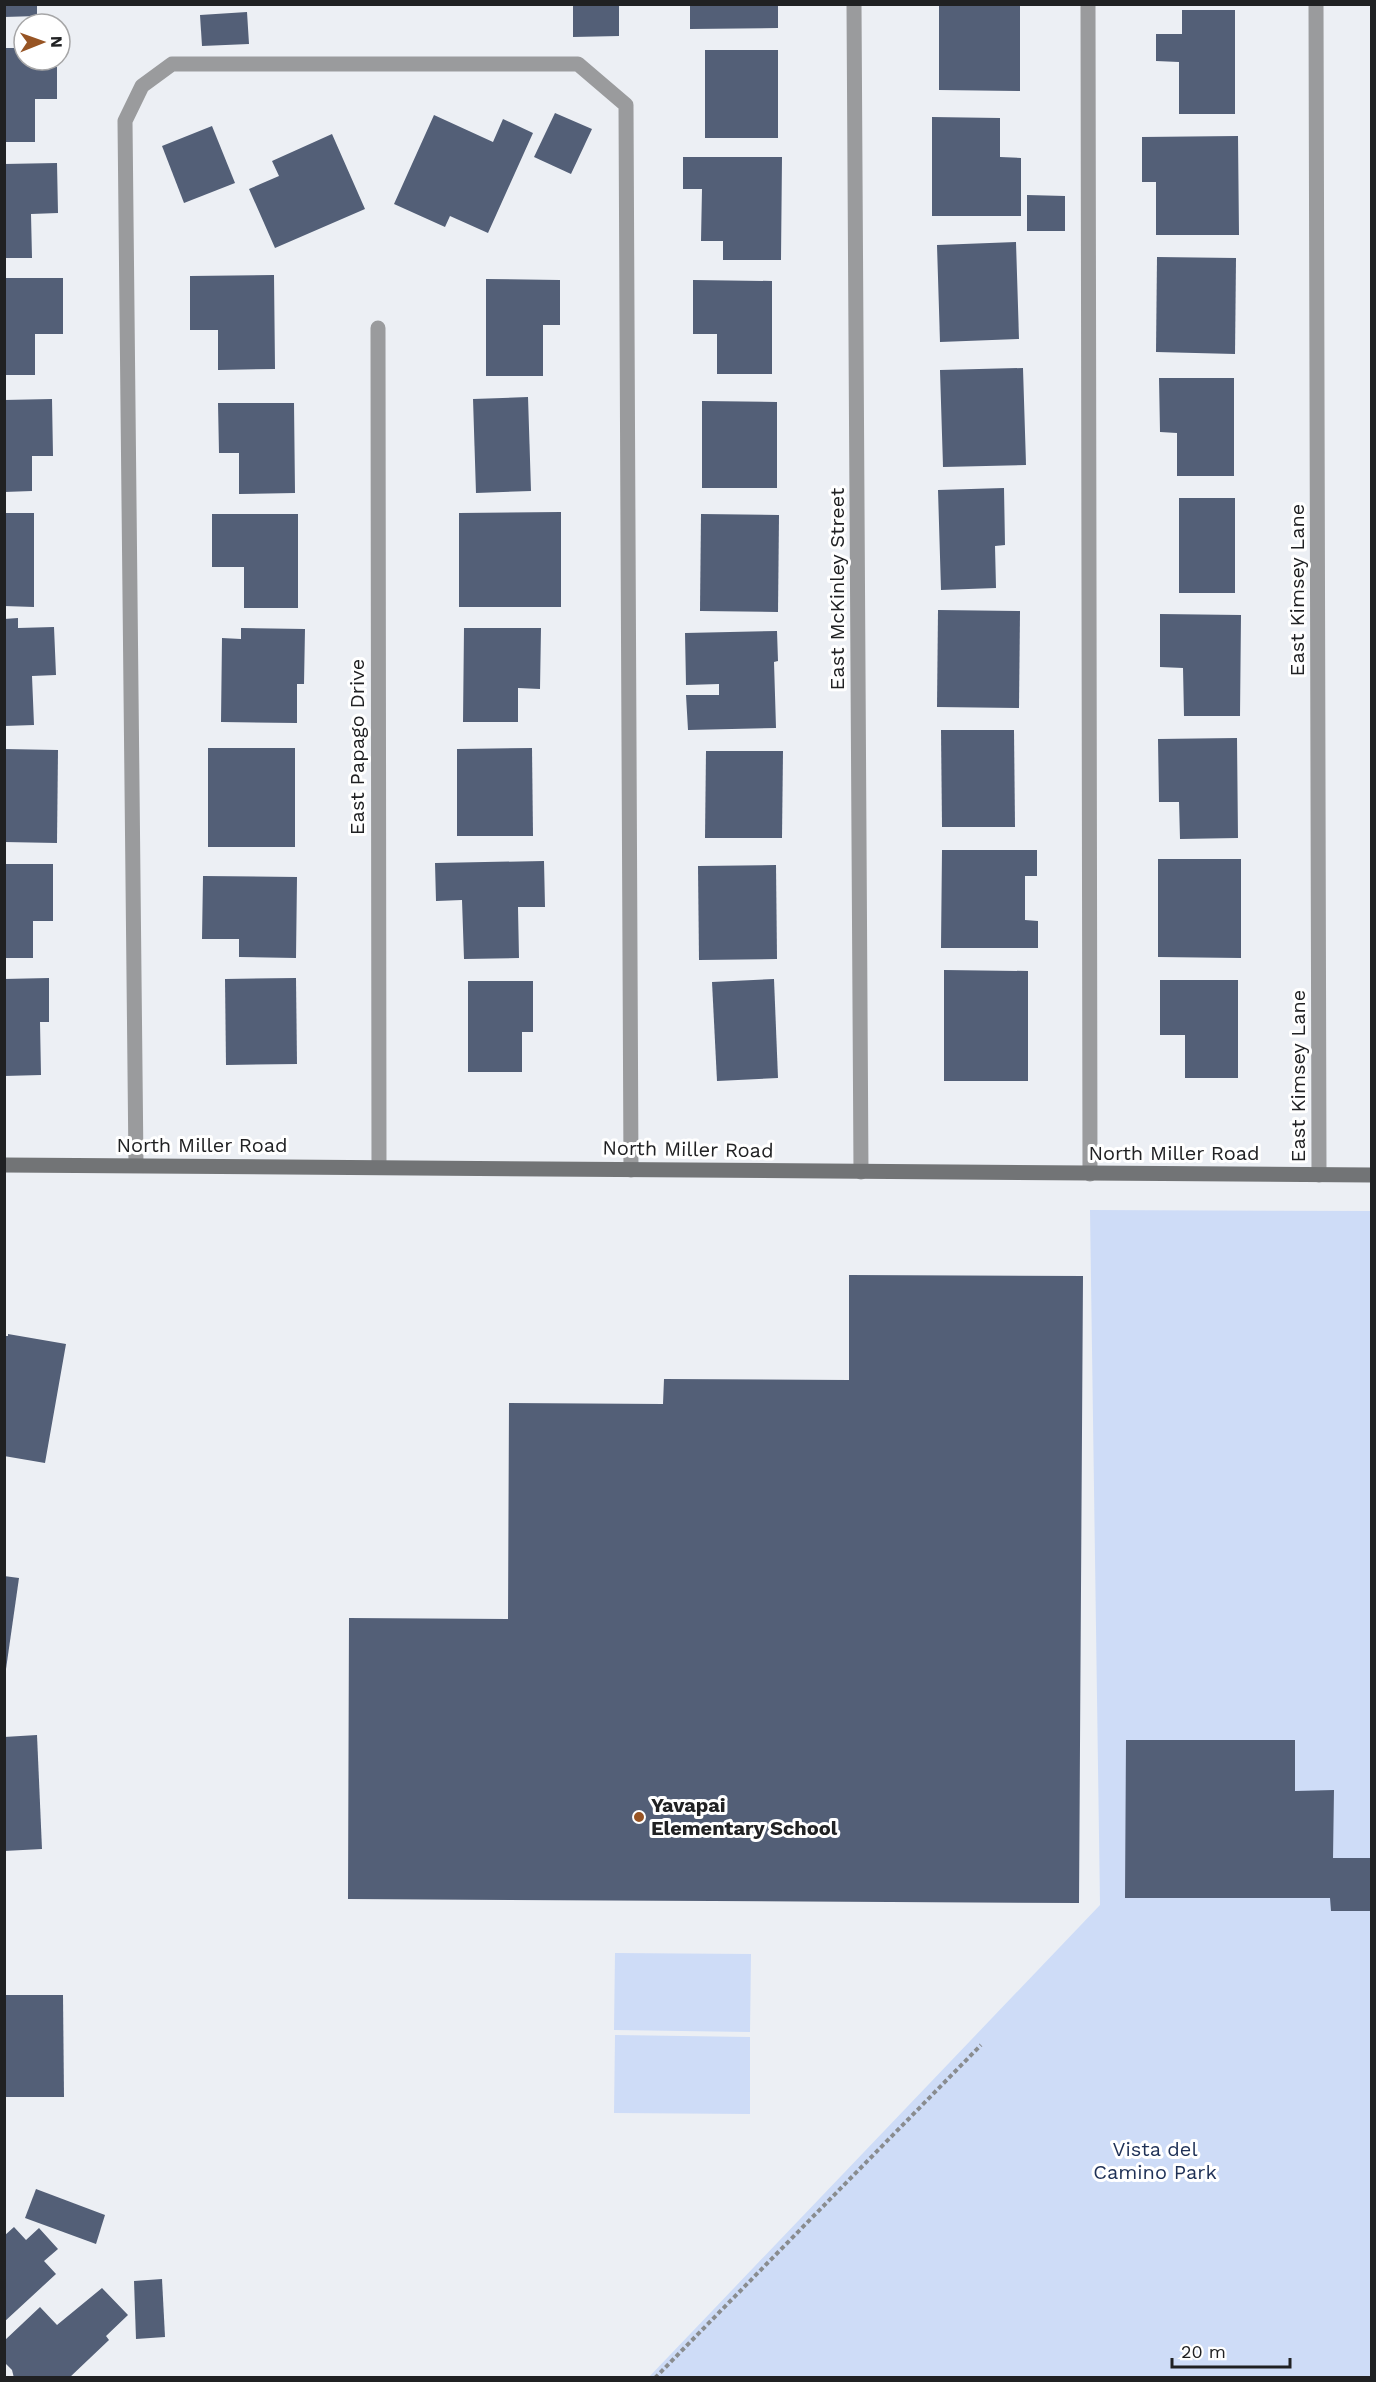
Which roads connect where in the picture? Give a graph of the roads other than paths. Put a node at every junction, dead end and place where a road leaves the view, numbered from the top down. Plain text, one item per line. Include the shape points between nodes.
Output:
1 (854, 4) edge
2 (1088, 4) edge
3 (1316, 4) edge
4 (378, 328) dead end
5 (4, 1165) edge
6 (136, 1165) junction
7 (380, 1167) junction
8 (631, 1170) junction
9 (861, 1172) junction
10 (1090, 1174) junction
11 (1319, 1175) junction
12 (1371, 1175) edge

1 - 9 street, East McKinley Street
2 - 10 street
3 - 11 street, East Kimsey Lane
4 - 7 street, East Papago Drive
5 - 6 street, North Miller Road
6 - 7 street, North Miller Road
6 - 8 street via 125,121 142,86 172,64 578,64 626,105
7 - 8 street, North Miller Road
8 - 9 street, North Miller Road
9 - 10 street, North Miller Road
10 - 11 street, North Miller Road
11 - 12 street, North Miller Road

